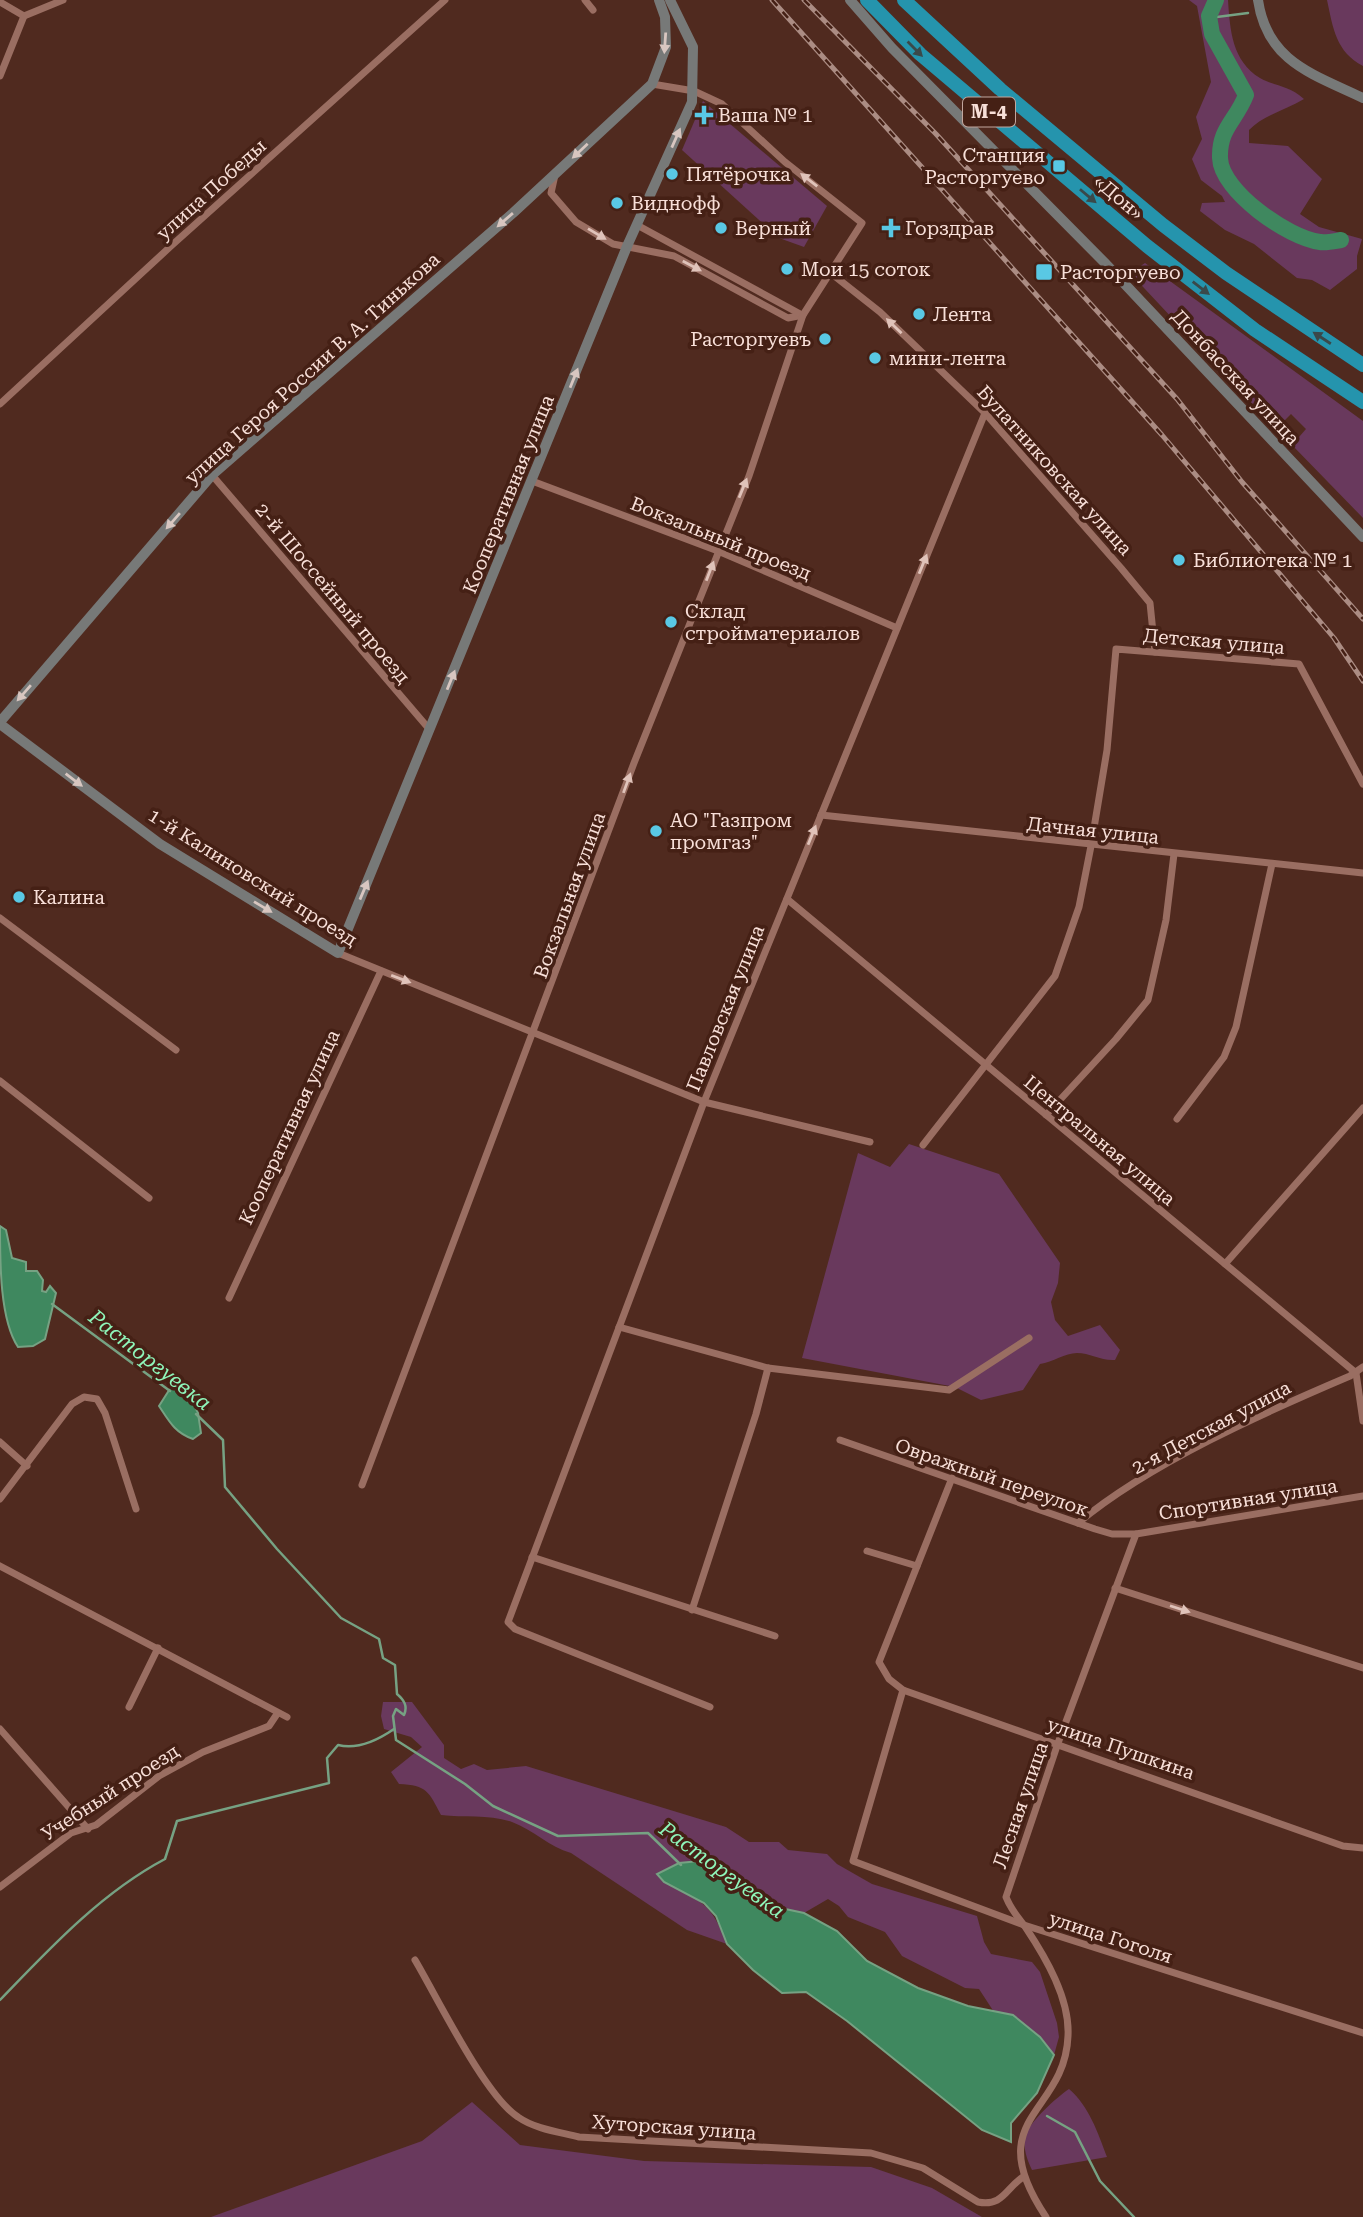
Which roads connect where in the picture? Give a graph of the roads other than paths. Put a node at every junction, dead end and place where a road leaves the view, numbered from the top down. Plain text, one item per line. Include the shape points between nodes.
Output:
1 (63, 0) edge
2 (444, 0) edge
3 (585, 0) edge
4 (659, 0) edge
5 (670, 0) edge
6 (850, 0) edge
7 (867, 0) edge
8 (904, 0) edge
9 (1258, 0) edge
10 (0, 2) edge
11 (593, 10) dead end
12 (24, 16) junction
13 (0, 76) edge
14 (652, 84) junction
15 (694, 91) junction
16 (1363, 98) edge
17 (555, 174) junction
18 (637, 225) junction
19 (628, 244) junction
20 (832, 274) junction
21 (803, 316) junction
22 (1363, 365) edge
23 (1363, 402) edge
24 (0, 404) edge
25 (985, 412) junction
26 (212, 475) junction
27 (532, 481) junction
28 (1363, 537) edge
29 (718, 551) junction
30 (897, 628) junction
31 (1155, 652) junction
32 (0, 723) edge
33 (430, 731) junction
34 (1363, 784) edge
35 (821, 815) junction
36 (1091, 846) junction
37 (1174, 854) junction
38 (1272, 864) junction
39 (1363, 873) edge
40 (787, 899) junction
41 (0, 918) edge
42 (338, 953) junction
43 (381, 971) junction
44 (536, 1031) junction
45 (176, 1050) dead end
46 (986, 1065) junction
47 (0, 1081) edge
48 (704, 1102) junction
49 (1363, 1108) edge
50 (1046, 1115) junction
51 (1177, 1119) dead end
52 (870, 1142) dead end
53 (923, 1145) dead end
54 (149, 1198) dead end
55 (1225, 1264) junction
56 (229, 1298) dead end
57 (619, 1327) junction
58 (1029, 1338) dead end
59 (1363, 1367) edge
60 (768, 1368) junction
61 (1356, 1373) junction
62 (1363, 1422) edge
63 (839, 1440) dead end
64 (0, 1442) edge
65 (27, 1466) junction
66 (952, 1478) junction
67 (362, 1485) dead end
68 (1363, 1496) edge
69 (0, 1499) edge
70 (136, 1509) dead end
71 (1078, 1523) junction
72 (1138, 1533) junction
73 (867, 1551) dead end
74 (532, 1557) junction
75 (0, 1566) edge
76 (917, 1566) junction
77 (1115, 1588) junction
78 (692, 1610) junction
79 (775, 1636) dead end
80 (158, 1648) junction
81 (1363, 1668) edge
82 (903, 1690) junction
83 (129, 1707) dead end
84 (710, 1707) dead end
85 (276, 1714) junction
86 (287, 1717) dead end
87 (0, 1729) edge
88 (1058, 1743) junction
89 (88, 1829) junction
90 (1363, 1848) edge
91 (0, 1887) edge
92 (1024, 1925) junction
93 (415, 1960) dead end
94 (1363, 2033) edge
95 (1023, 2177) junction
96 (1045, 2217) edge

1 - 12 street
2 - 24 street, улица Победы
3 - 11 street
4 -> 14 street via 666,47
5 - 15 street, Кооперативная улица via 693,47
6 - 28 street, Донбасская улица
7 -> 23 highway, «Дон» / М-4 via 920,54 1147,246 1255,330
22 -> 8 highway, «Дон» / М-4 via 1163,225 1000,89
9 - 16 street via 1267,34 1283,55
10 - 12 street
12 - 13 street
14 - 15 street
14 -> 17 street, улица Героя России В. А. Тинькова
18 -> 15 street, Кооперативная улица
20 -> 15 street, Вокзальная улица via 862,223 722,104
17 -> 19 street via 551,193 576,222 613,244
17 -> 26 street, улица Героя России В. А. Тинькова
18 - 19 street, Кооперативная улица
18 - 21 street
19 -> 21 street via 674,256 788,318
27 -> 19 street, Кооперативная улица
20 - 21 street, Вокзальная улица
25 -> 20 street, Булатниковская улица via 880,312
29 -> 21 street, Вокзальная улица
30 -> 25 street, Павловская улица
25 - 31 street, Булатниковская улица via 1150,603
26 -> 32 street, улица Героя России В. А. Тинькова
26 - 33 street, 2-й Шоссейный проезд
27 - 29 street, Вокзальный проезд
33 -> 27 street, Кооперативная улица
29 - 30 street, Вокзальный проезд
44 -> 29 street, Вокзальная улица
30 - 35 street, Павловская улица
31 - 34 street, Детская улица via 1298,664
31 - 36 street, Детская улица via 1116,649 1107,750
32 -> 42 street, 1-й Калиновский проезд via 160,844
42 -> 33 street, Кооперативная улица
35 - 36 street, Дачная улица
40 -> 35 street, Павловская улица
36 - 37 street, Дачная улица
36 - 46 street via 1079,907 1055,976
37 - 38 street, Дачная улица
37 - 50 street via 1166,920 1148,1000
38 - 39 street, Дачная улица
38 - 51 street via 1237,1027 1224,1057
40 - 46 street, Центральная улица
40 - 48 street, Павловская улица
41 - 45 street
42 - 43 street, 1-й Калиновский проезд
43 -> 44 street, 1-й Калиновский проезд
43 - 56 street, Кооперативная улица
44 - 48 street, 1-й Калиновский проезд
44 - 67 street, Вокзальная улица
46 - 50 street, Центральная улица
46 - 53 street
47 - 54 street
48 - 52 street, 1-й Калиновский проезд
48 - 57 street, Павловская улица
49 - 55 street
50 - 55 street, Центральная улица
55 - 61 street, Центральная улица
57 - 60 street
57 - 74 street, Павловская улица
58 - 60 street via 949,1390
59 - 61 street, 2-я Детская улица
60 - 78 street via 757,1415
61 - 62 street
61 - 71 street, 2-я Детская улица via 1214,1440 1097,1507
63 - 66 street, Овражный переулок
64 - 65 street
65 - 69 street
65 - 70 street via 72,1404 84,1397 97,1399
66 - 71 street, Овражный переулок
66 - 76 street
68 - 72 street, Спортивная улица
71 - 72 street, Овражный переулок via 1112,1534
72 - 77 street, Лесная улица
73 - 76 street
74 - 78 street
74 - 84 street, Павловская улица via 508,1622 515,1629
75 - 80 street
76 - 82 street, улица Пушкина via 879,1662
77 -> 81 street
77 - 88 street, Лесная улица
78 - 79 street
80 - 83 street
80 - 85 street
82 - 88 street, улица Пушкина
82 - 92 street, улица Гоголя via 853,1861
85 - 86 street
85 - 89 street, Учебный проезд via 269,1726 203,1752 159,1776
87 - 89 street
88 - 90 street, улица Пушкина via 1343,1846
88 - 92 street, Лесная улица via 1006,1897
89 - 91 street, Учебный проезд via 71,1833
92 - 94 street, улица Гоголя
92 - 95 street, Лесная улица via 1052,1974 1065,2008 1068,2036 1054,2081 1026,2123 1021,2141
93 - 95 street, Хуторская улица via 497,2099 518,2118 540,2128 579,2137 871,2153 923,2168 988,2204 1006,2196
95 - 96 street

